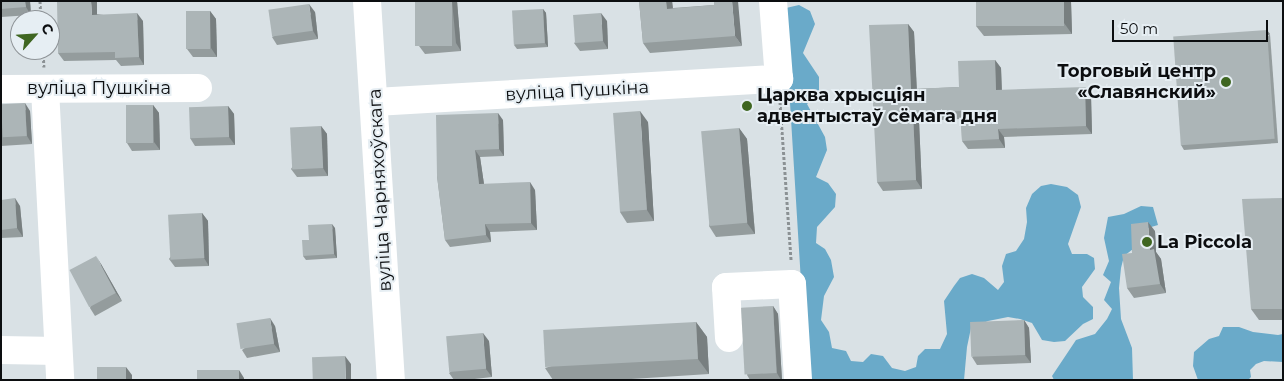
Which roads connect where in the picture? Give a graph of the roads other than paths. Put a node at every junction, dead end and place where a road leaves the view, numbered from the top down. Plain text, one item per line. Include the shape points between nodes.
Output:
1 (367, 1) edge
2 (773, 1) edge
3 (198, 88) dead end
4 (1, 89) edge
5 (45, 89) junction
6 (375, 102) junction
7 (729, 338) dead end
8 (1, 350) edge
9 (58, 351) junction
10 (60, 380) edge
11 (391, 380) edge
12 (798, 380) edge

1 - 6 street, вуліца Чарняхоўскага
2 - 6 street, вуліца Пушкіна via 778,79
3 - 5 street, вуліца Пушкіна
4 - 5 street, вуліца Пушкіна
5 - 9 street
6 - 11 street, вуліца Чарняхоўскага
7 - 12 street via 726,287 792,284
8 - 9 street
9 - 10 street

